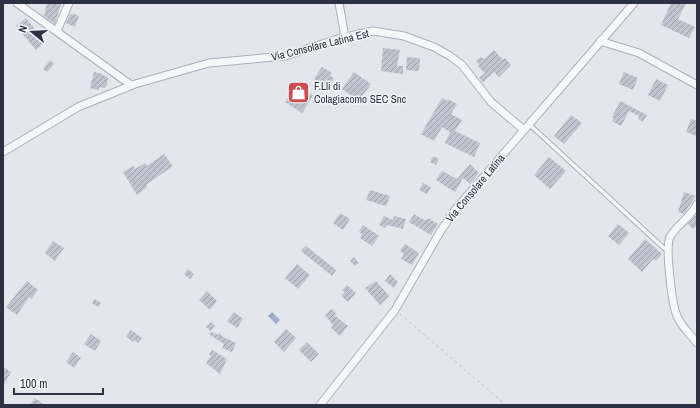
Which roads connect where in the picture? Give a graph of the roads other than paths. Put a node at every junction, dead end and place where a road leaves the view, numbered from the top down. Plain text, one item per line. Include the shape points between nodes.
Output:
1 (17, 3) edge
2 (69, 3) edge
3 (339, 3) edge
4 (634, 3) edge
5 (57, 31) junction
6 (345, 37) junction
7 (600, 41) junction
8 (130, 85) junction
9 (697, 85) edge
10 (526, 127) junction
11 (3, 152) edge
12 (697, 204) edge
13 (667, 251) junction
14 (697, 343) edge
15 (320, 405) edge

1 - 5 street
2 - 5 street
3 - 6 street
4 - 7 street, Via Consolare Latina
5 - 8 street
6 - 8 street, Via Consolare Latina Est via 285,56 208,63
6 - 10 street, Via Consolare Latina Est via 366,32 383,32 404,36 440,50 460,63 491,102
7 - 9 street via 642,55
7 - 10 street, Via Consolare Latina
8 - 11 street, Via Consolare Latina Est via 78,107
10 - 13 lane
10 - 15 street, Via Consolare Latina via 448,219 395,310
12 - 13 street via 690,217 671,235
13 - 14 street via 675,311

